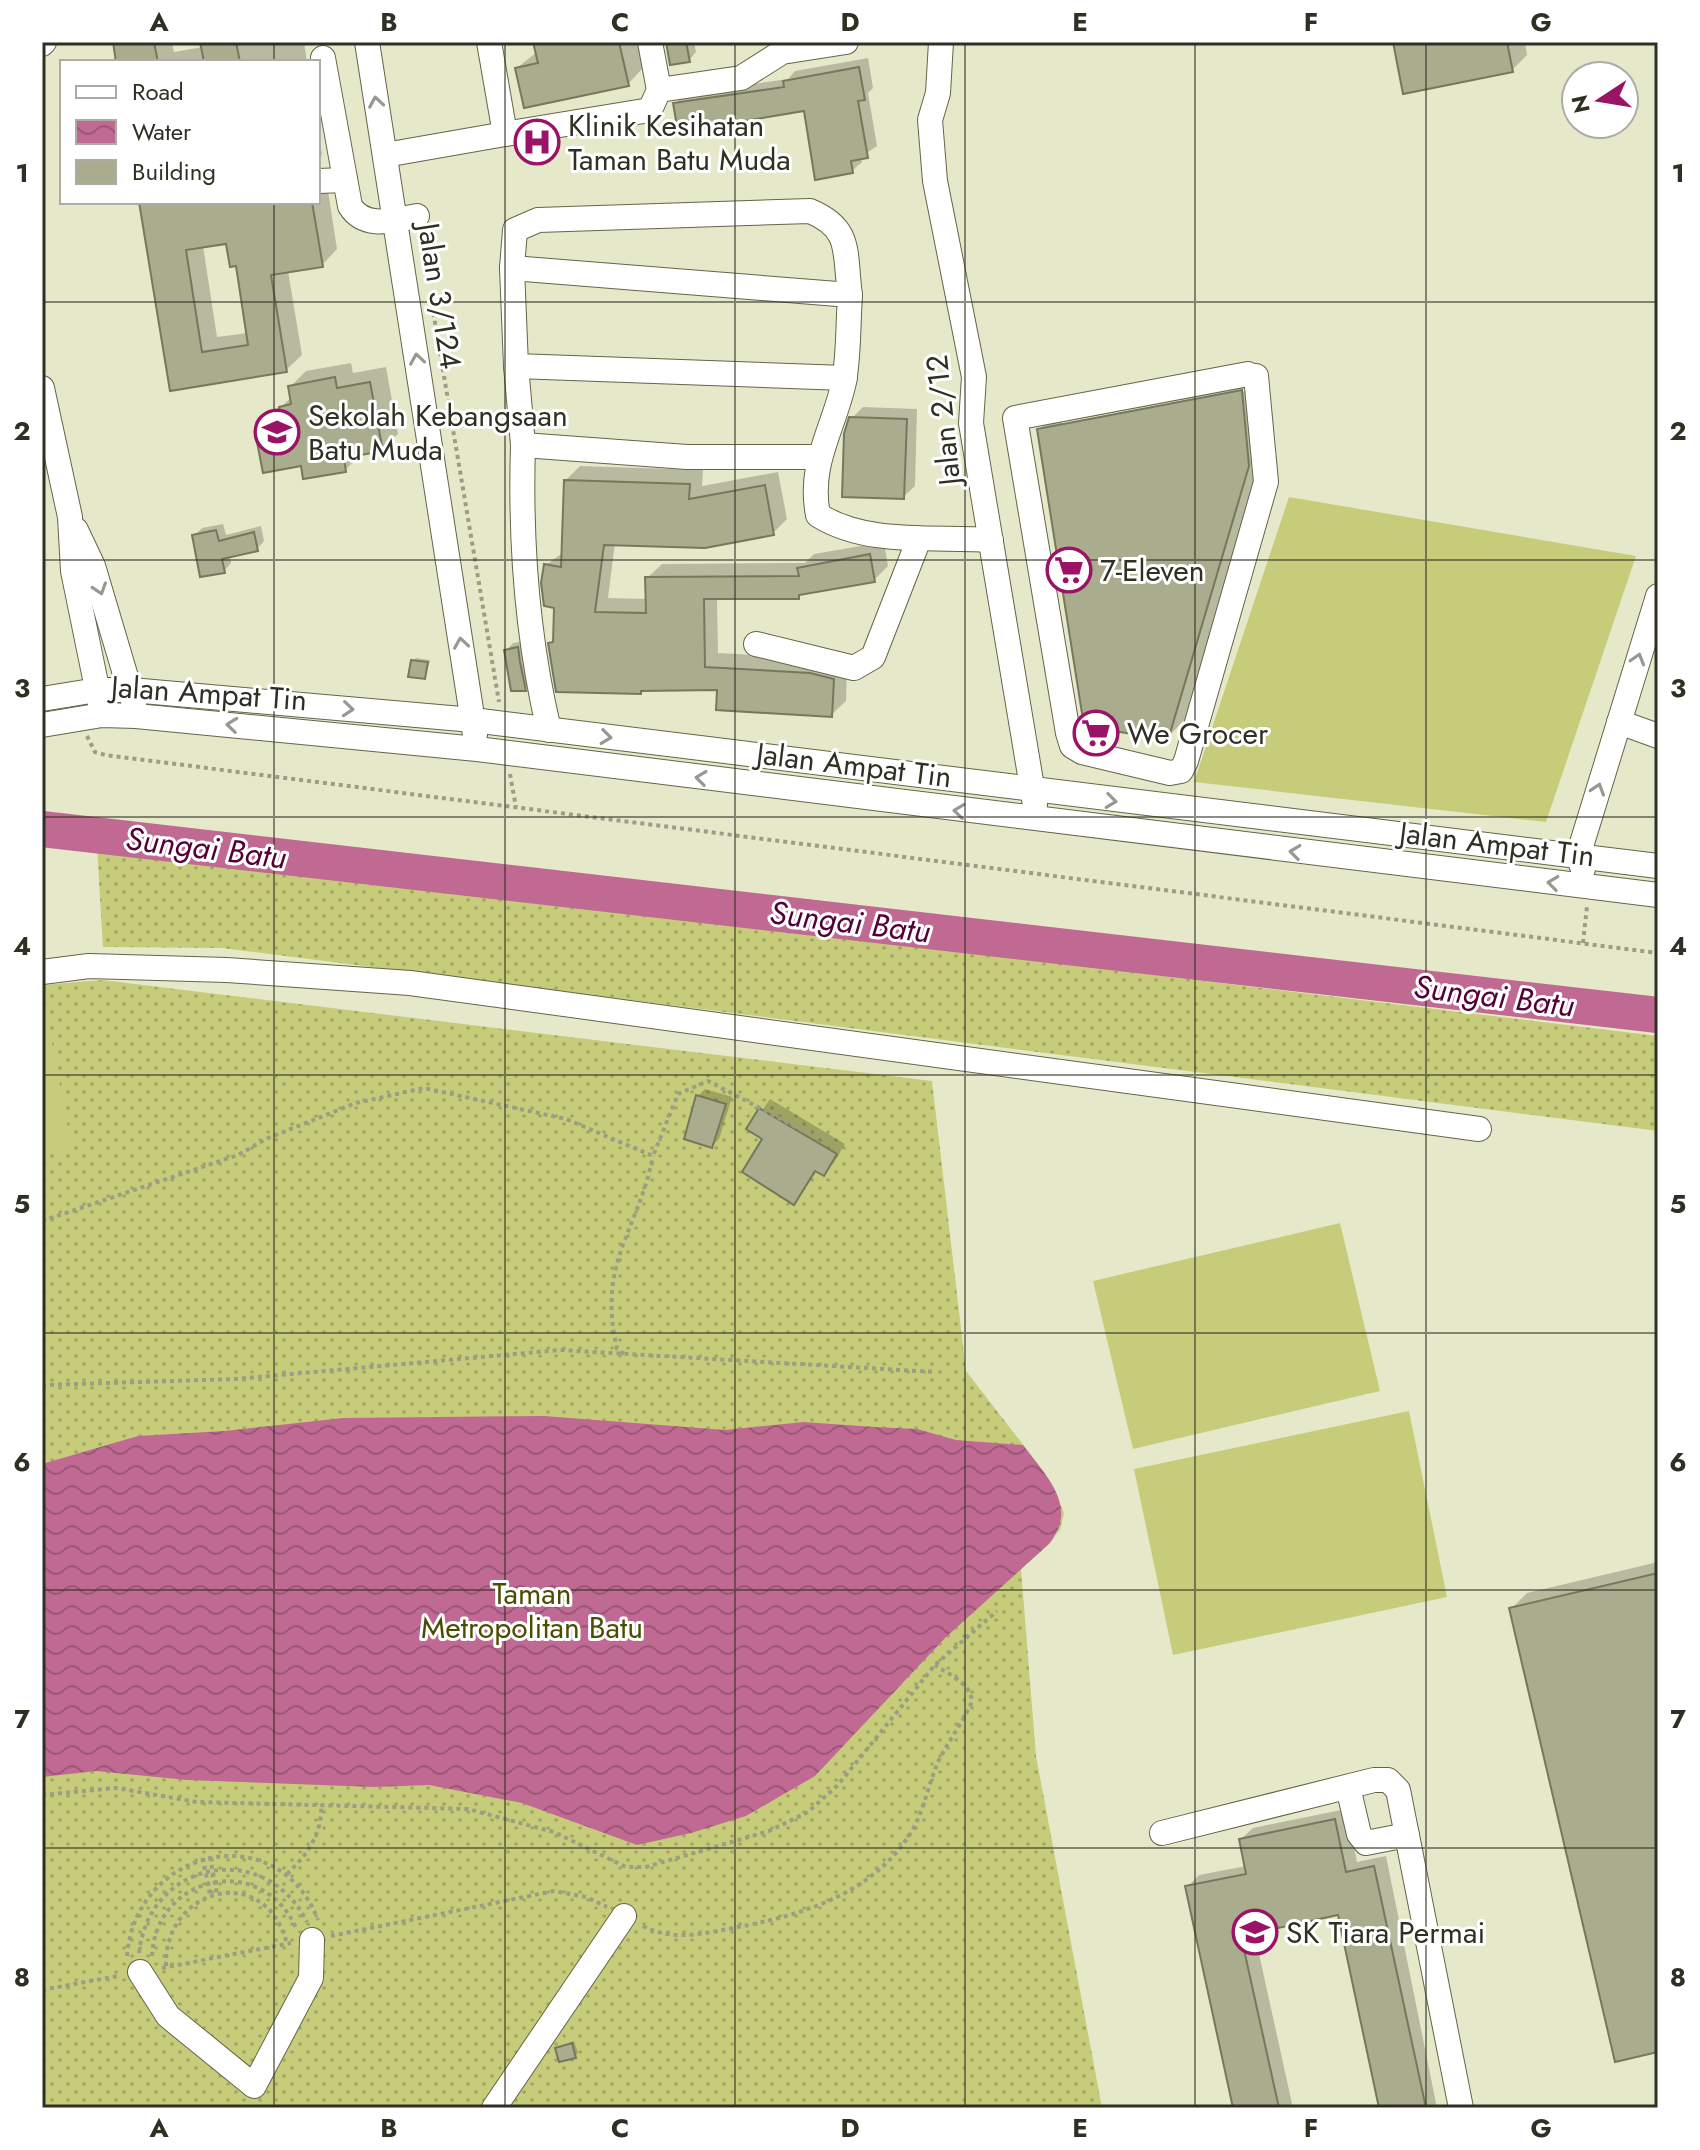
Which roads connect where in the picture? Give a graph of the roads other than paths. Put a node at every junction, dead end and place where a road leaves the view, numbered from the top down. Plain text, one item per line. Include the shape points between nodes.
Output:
1 (367, 42) edge
2 (489, 42) edge
3 (650, 42) edge
4 (846, 42) edge
5 (941, 42) edge
6 (323, 58) dead end
7 (659, 90) junction
8 (505, 134) junction
9 (385, 155) junction
10 (345, 180) junction
11 (320, 181) edge
12 (407, 218) junction
13 (512, 268) junction
14 (850, 295) junction
15 (516, 366) junction
16 (845, 378) junction
17 (42, 388) edge
18 (1015, 418) junction
19 (971, 423) junction
20 (523, 445) junction
21 (819, 457) junction
22 (70, 517) junction
23 (919, 539) junction
24 (991, 540) junction
25 (1657, 603) edge
26 (756, 644) dead end
27 (97, 690) junction
28 (131, 690) junction
29 (42, 699) edge
30 (93, 716) junction
31 (136, 716) junction
32 (473, 720) junction
33 (1619, 722) junction
34 (42, 725) edge
35 (549, 730) junction
36 (1658, 736) edge
37 (477, 749) junction
38 (1033, 791) junction
39 (1036, 820) junction
40 (1578, 856) junction
41 (1658, 866) edge
42 (1658, 893) edge
43 (42, 972) edge
44 (1479, 1129) dead end
45 (1348, 1787) junction
46 (1162, 1833) dead end
47 (1407, 1835) junction
48 (624, 1916) road end
49 (317, 1939) road end
50 (140, 1972) road end
51 (494, 2108) edge
52 (1461, 2108) edge

9 -> 1 street, Jalan 3/124
2 - 8 street
3 - 7 street
4 - 7 street via 782,52 741,78
5 - 19 street, Jalan 2/12 via 938,93 930,120 935,181 974,377
6 - 10 street
7 - 8 street via 650,110
8 - 9 street
9 - 12 street, Jalan 3/124
10 - 11 street
10 - 12 street via 355,214 376,222
32 -> 12 street, Jalan 3/124
13 - 14 street
13 - 14 street via 515,230 538,220 810,211 841,231
13 - 15 street
14 - 16 street
15 - 16 street
15 - 20 street
16 - 21 street
17 - 22 street
18 - 18 street via 1252,376 1266,482 1181,771 1170,773 1072,746
18 - 19 street
19 - 24 street, Jalan 2/12
20 - 21 street via 687,457
20 - 35 street via 525,579
21 - 23 street via 813,490 818,515 837,527
22 - 27 street via 73,571
22 -> 28 street via 93,566
23 - 24 street
23 - 26 street via 873,657 866,662 854,668
24 - 38 street, Jalan 2/12
33 -> 25 street
27 - 28 street, Jalan Ampat Tin
27 - 29 street, Jalan Ampat Tin
27 - 30 street
28 - 31 street
28 -> 32 street, Jalan Ampat Tin
30 - 31 street, Jalan Ampat Tin
30 - 34 street, Jalan Ampat Tin
37 -> 31 street, Jalan Ampat Tin
32 - 35 street, Jalan Ampat Tin
32 - 37 street, Jalan 3/124
33 - 36 street
40 -> 33 street
35 -> 38 street, Jalan Ampat Tin
39 -> 37 street, Jalan Ampat Tin
38 - 39 street, Jalan 2/12
38 -> 40 street, Jalan Ampat Tin
42 -> 39 street, Jalan Ampat Tin
40 - 41 street, Jalan Ampat Tin
40 - 42 street via 1583,869 1595,876
43 - 44 street via 89,966 212,969 410,983
45 - 46 street
45 - 47 street via 1388,1780 1398,1790
45 - 47 street via 1366,1843
47 - 52 street
48 - 51 street
49 - 50 street via 311,1978 254,2086 168,2016

